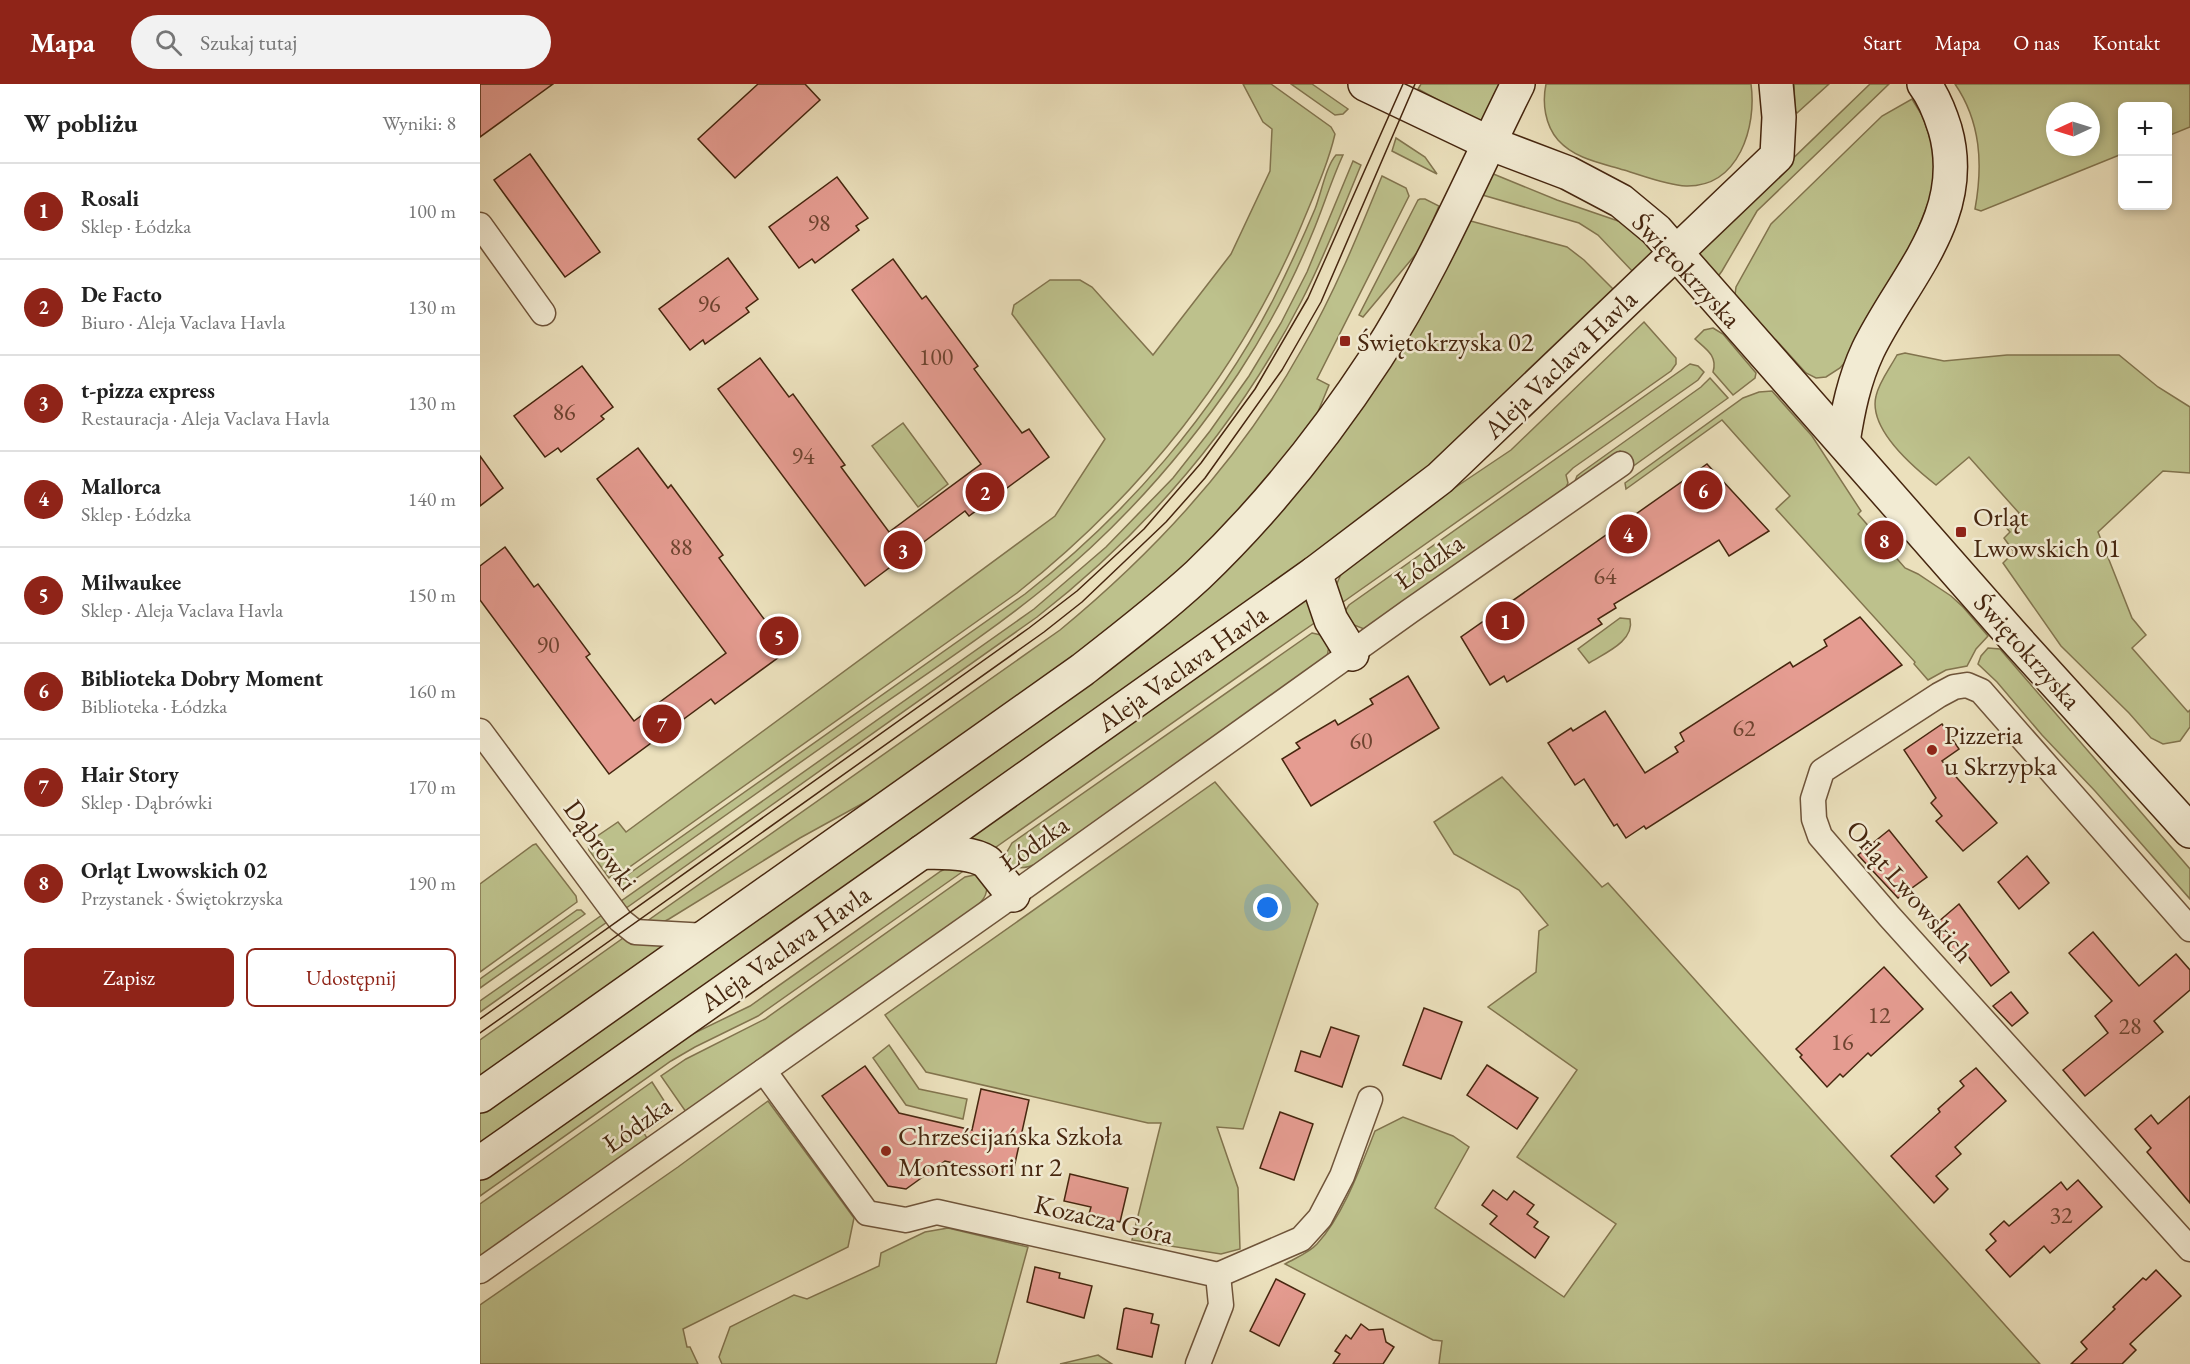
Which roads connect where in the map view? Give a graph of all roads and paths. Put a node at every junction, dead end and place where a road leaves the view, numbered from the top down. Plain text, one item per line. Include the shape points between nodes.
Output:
1 (1365, 84) edge
2 (1518, 84) edge
3 (1776, 84) edge
4 (1924, 84) edge
5 (1489, 143) junction
6 (480, 225) edge
7 (1676, 252) junction
8 (543, 313) dead end
9 (1857, 374) junction
10 (1805, 398) junction
11 (1843, 442) junction
12 (1621, 464) dead end
13 (1315, 573) junction
14 (1352, 654) junction
15 (480, 731) edge
16 (2190, 831) edge
17 (922, 852) junction
18 (1013, 895) junction
19 (2190, 929) edge
20 (707, 936) junction
21 (764, 1071) junction
22 (480, 1096) edge
23 (1370, 1099) dead end
24 (480, 1163) edge
25 (2190, 1249) edge
26 (480, 1271) edge
27 (1218, 1275) junction
28 (1198, 1364) edge

1 - 5 main road, Świętokrzyska
2 - 5 main road, Aleja Vaclava Havla
3 - 7 main road, Aleja Vaclava Havla via 1777,156
4 - 9 main road via 1941,115 1950,145 1952,180 1937,230
5 - 7 main road, Świętokrzyska via 1569,173 1621,201
5 - 20 main road, Aleja Vaclava Havla via 1416,290 1340,411 1297,468 1198,574 1082,670
6 - 8 street
7 - 10 main road, Świętokrzyska
7 - 13 main road, Aleja Vaclava Havla via 1440,478
9 - 10 main road
9 - 11 main road
10 - 11 main road, Świętokrzyska
11 - 16 main road, Świętokrzyska
12 - 14 street, Łódzka
13 - 14 main road via 1331,620
13 - 17 main road, Aleja Vaclava Havla
14 - 18 street, Łódzka
15 - 20 street, Dąbrówki via 628,928 635,932
17 - 18 main road via 981,858
17 - 24 main road, Aleja Vaclava Havla
18 - 21 street, Łódzka
19 - 25 street, Orląt Lwowskich via 1981,691 1967,685 1954,687 1822,771 1813,799 1820,836
20 - 22 main road, Aleja Vaclava Havla
21 - 26 street, Łódzka
21 - 27 street, Kozacza Góra via 867,1213 906,1220 937,1212
23 - 27 street via 1342,1176 1320,1218 1301,1239
27 - 28 street via 1221,1305

